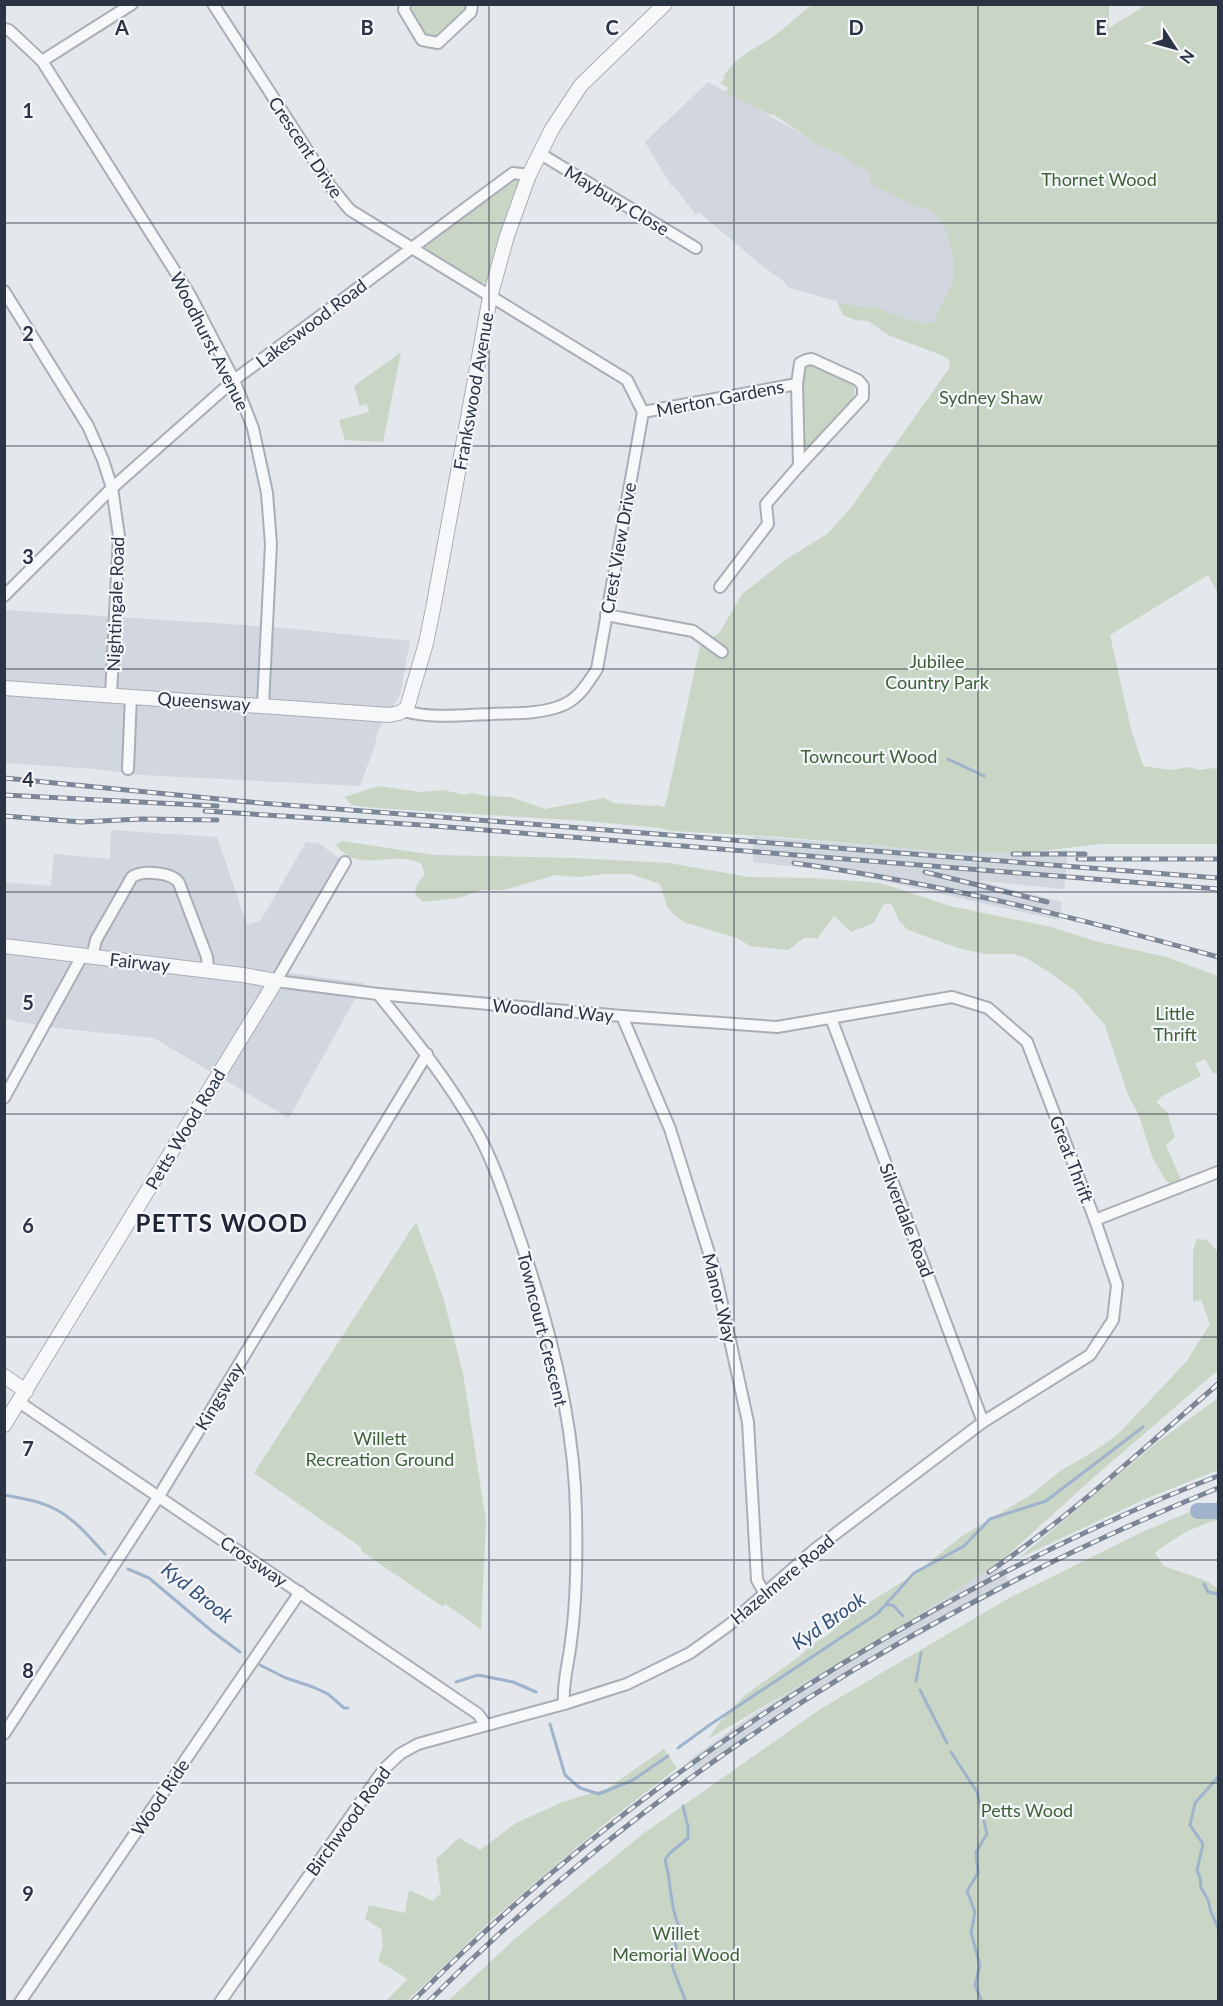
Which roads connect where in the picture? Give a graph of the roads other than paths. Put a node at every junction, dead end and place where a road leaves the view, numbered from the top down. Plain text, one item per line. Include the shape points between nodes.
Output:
1 (132, 4) edge
2 (213, 4) edge
3 (405, 4) edge
4 (472, 4) edge
5 (658, 7) edge
6 (4, 29) edge
7 (42, 61) junction
8 (539, 153) junction
9 (528, 176) junction
10 (412, 248) junction
11 (696, 248) dead end
12 (4, 291) edge
13 (490, 297) junction
14 (234, 380) junction
15 (797, 384) junction
16 (643, 412) junction
17 (799, 466) junction
18 (112, 488) junction
19 (720, 588) dead end
20 (4, 596) edge
21 (606, 615) junction
22 (722, 651) dead end
23 (4, 688) edge
24 (111, 695) junction
25 (131, 696) junction
26 (263, 705) junction
27 (404, 711) junction
28 (128, 770) dead end
29 (345, 862) dead end
30 (4, 946) edge
31 (87, 956) junction
32 (208, 970) junction
33 (276, 981) junction
34 (378, 994) junction
35 (621, 1016) junction
36 (831, 1018) junction
37 (427, 1054) junction
38 (4, 1098) edge
39 (1218, 1172) edge
40 (1095, 1220) junction
41 (4, 1376) edge
42 (22, 1396) junction
43 (983, 1422) junction
44 (4, 1425) edge
45 (159, 1496) junction
46 (300, 1592) junction
47 (764, 1592) junction
48 (564, 1704) junction
49 (486, 1725) junction
50 (4, 1734) edge
51 (20, 2001) edge
52 (220, 2001) edge

1 - 7 street
2 - 10 street, Crescent Drive via 331,188 350,210
3 - 4 street via 404,10 422,40 438,43 471,12
5 - 8 street, Frankswood Avenue via 581,85
6 - 7 street, Woodhurst Avenue
7 - 14 street, Woodhurst Avenue via 190,295
8 - 9 street, Frankswood Avenue
8 - 11 street, Maybury Close
9 - 10 street, Lakeswood Road via 513,174
9 - 13 street, Frankswood Avenue
10 - 13 street, Crescent Drive
10 - 14 street, Lakeswood Road
12 - 18 street, Nightingale Road via 88,426
13 - 16 street via 627,380
13 - 27 street, Frankswood Avenue via 428,632 410,704
14 - 18 street, Lakeswood Road
14 - 26 street, Woodhurst Avenue via 254,428 270,515 271,572
15 - 16 street, Merton Gardens
15 - 17 street, Merton Gardens
15 - 17 street, Merton Gardens via 800,363 812,359 863,386 863,397
16 - 21 street, Crest View Drive
17 - 19 street, Merton Gardens via 766,504 768,524
18 - 20 street, Lakeswood Road
18 - 24 street, Nightingale Road via 119,536
21 - 22 street via 693,632
21 - 27 street, Crest View Drive via 597,669 581,694 558,707 449,717
23 - 24 street, Queensway
24 - 25 street, Queensway
25 - 26 street, Queensway
25 - 28 street
26 - 27 street, Queensway via 389,715
29 - 33 street, Petts Wood Road
30 - 31 street, Fairway
31 - 32 street, Fairway
31 - 32 street via 132,877 140,873 170,876 179,883 207,957
31 - 38 street
32 - 33 street, Fairway
33 - 34 street, Woodland Way
33 - 42 street, Petts Wood Road
34 - 35 street, Woodland Way
34 - 37 street, Towncourt Crescent
35 - 36 street, Woodland Way via 777,1027
35 - 47 street, Manor Way via 670,1129 715,1272 748,1422 757,1580
36 - 40 street, Great Thrift via 952,997 988,1008 1027,1042
36 - 43 street, Silverdale Road
37 - 45 street, Kingsway
37 - 48 street, Towncourt Crescent via 477,1132 506,1197 546,1324 561,1392 576,1498 578,1564
39 - 40 street
40 - 43 street, Great Thrift via 1117,1285 1113,1320 1090,1355
41 - 42 street
42 - 44 street, Petts Wood Road
42 - 45 street, Crossway
43 - 47 street, Hazelmere Road
45 - 46 street, Crossway
45 - 50 street, Kingsway
46 - 49 street, Crossway via 478,1714
46 - 51 street, Wood Ride
47 - 48 street, Hazelmere Road via 729,1625 690,1653 637,1680
48 - 49 street, Birchwood Road
49 - 52 street, Birchwood Road via 418,1744 384,1769

